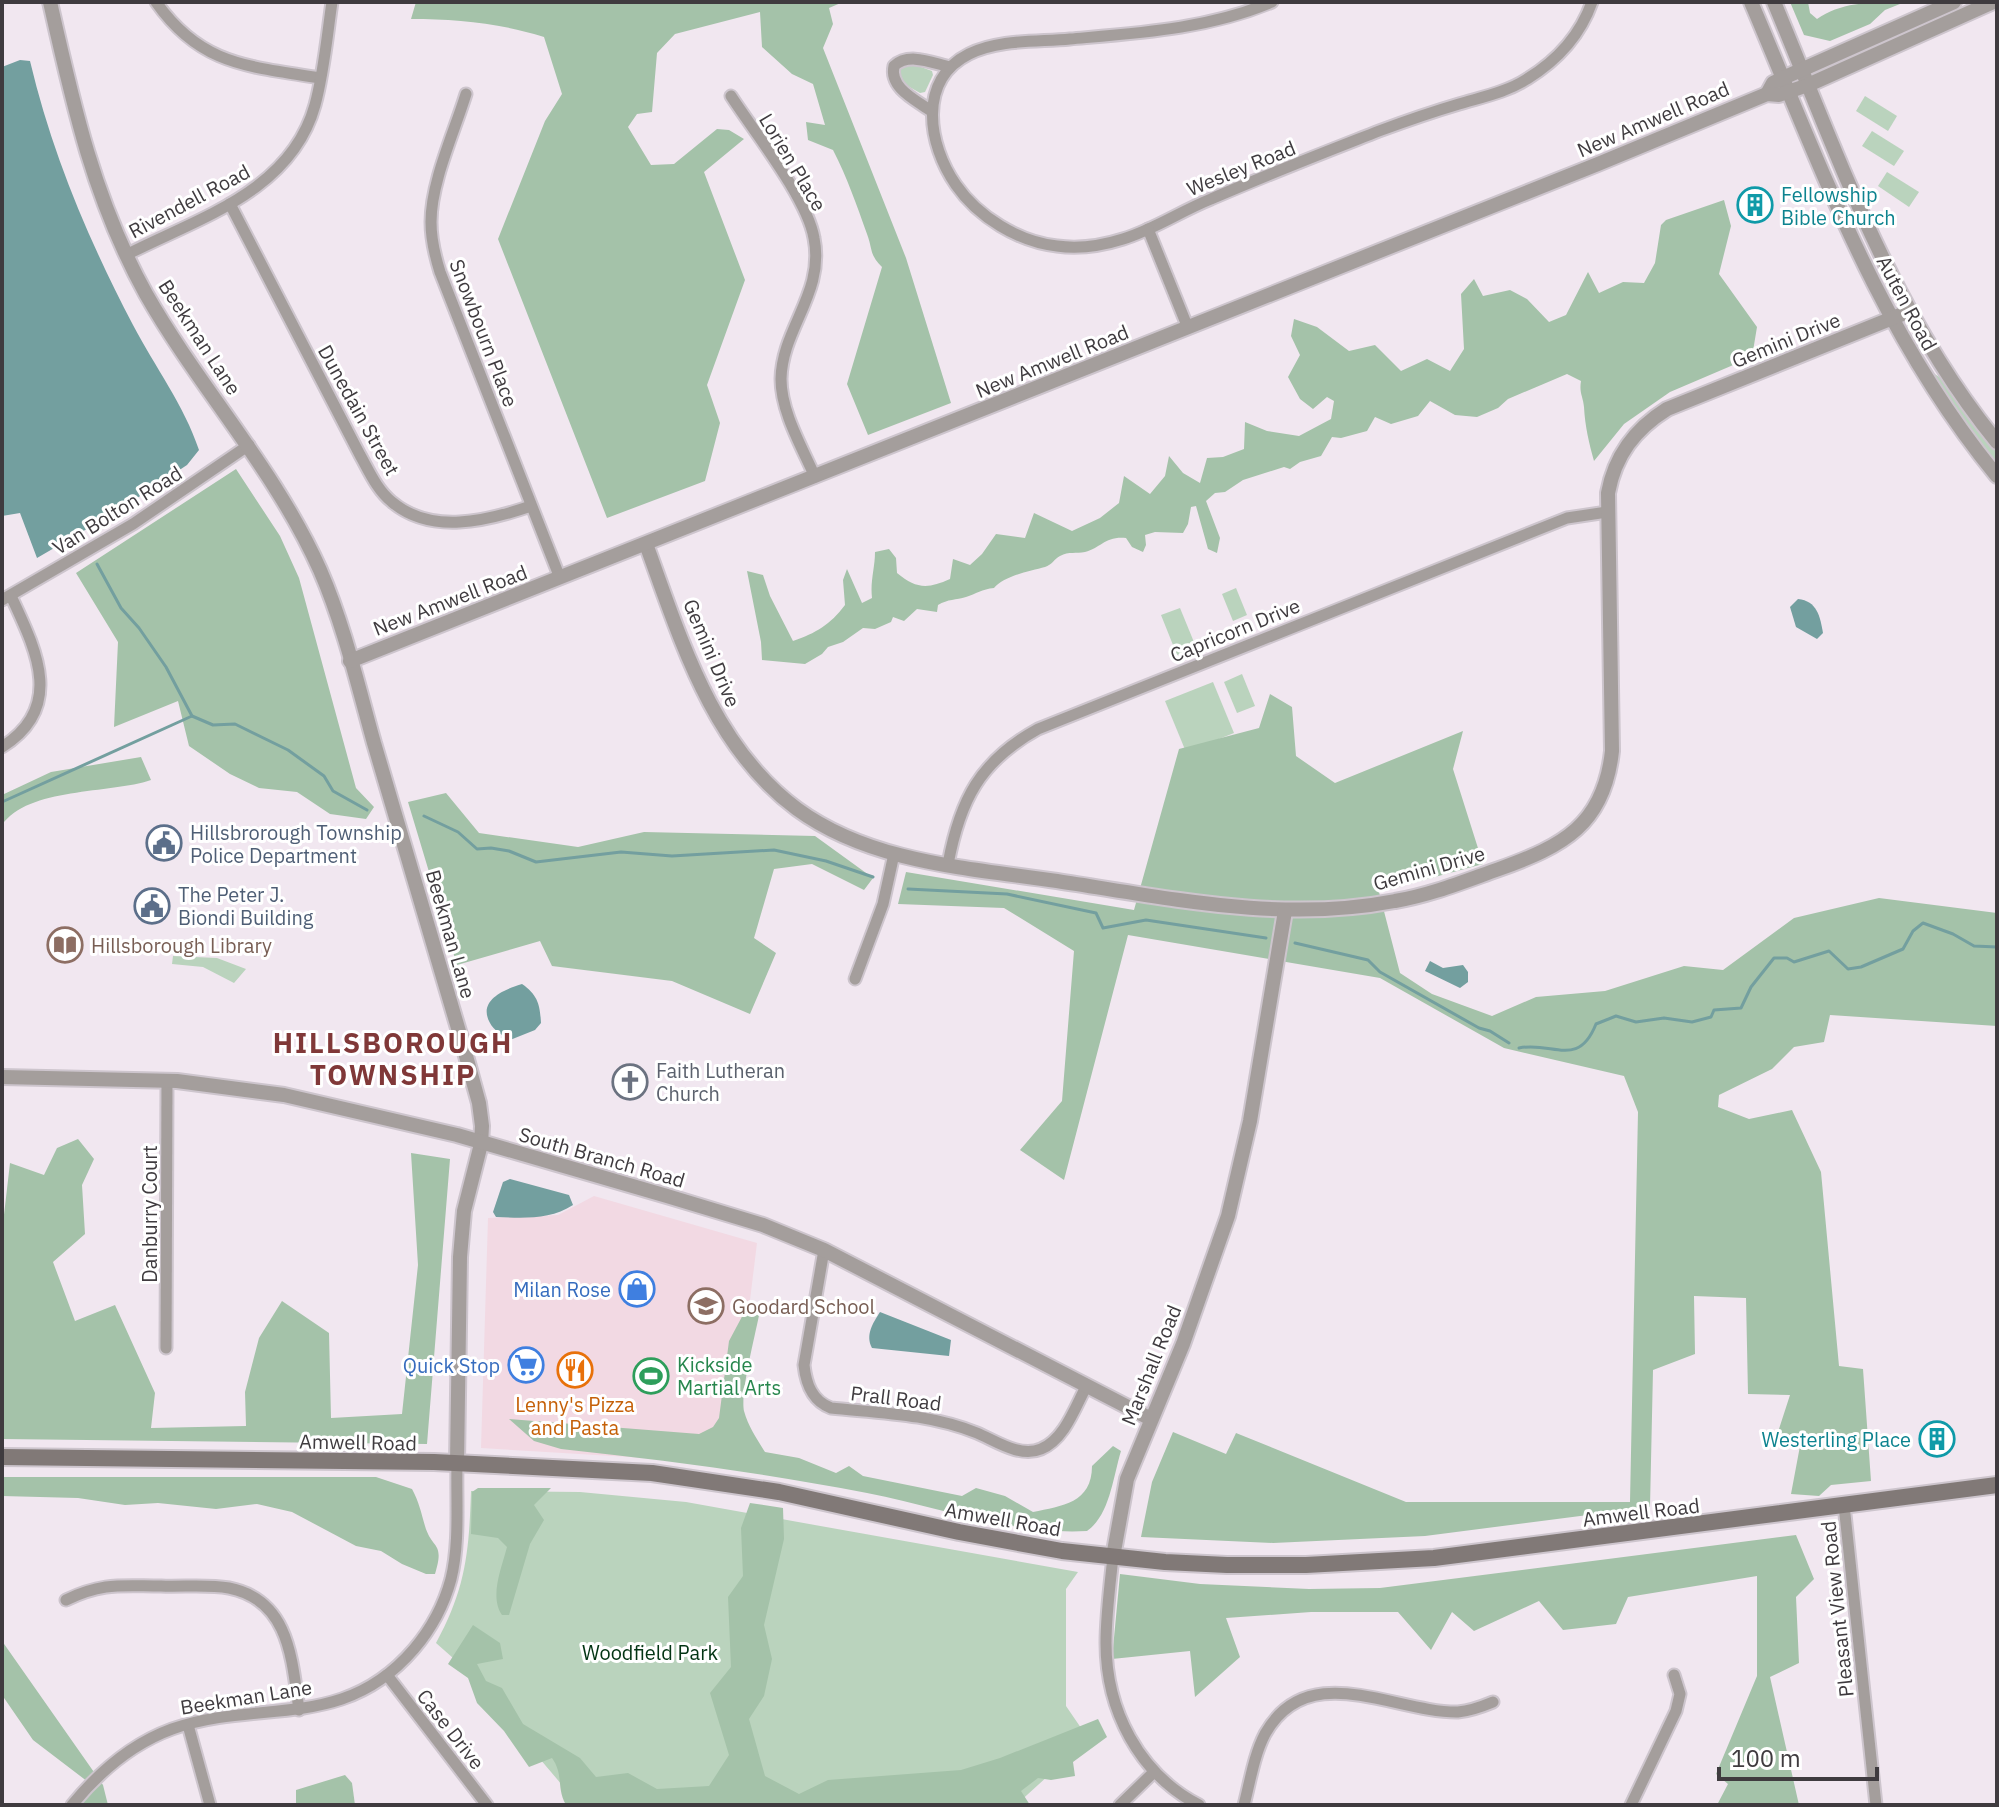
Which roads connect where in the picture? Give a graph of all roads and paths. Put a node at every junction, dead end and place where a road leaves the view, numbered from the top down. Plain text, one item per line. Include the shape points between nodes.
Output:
1 (50, 2) edge
2 (156, 2) edge
3 (332, 2) edge
4 (1272, 2) edge
5 (1592, 2) edge
6 (1751, 2) edge
7 (1774, 2) edge
8 (1954, 2) edge
9 (1993, 2) edge
10 (950, 67) junction
11 (1802, 70) junction
12 (320, 78) junction
13 (1786, 85) junction
14 (1808, 85) junction
15 (466, 94) dead end
16 (731, 96) dead end
17 (931, 111) junction
18 (230, 204) junction
19 (1148, 229) junction
20 (126, 255) junction
21 (1910, 311) junction
22 (1891, 319) junction
23 (1188, 328) junction
24 (1997, 442) edge
25 (249, 445) junction
26 (1997, 476) edge
27 (815, 477) junction
28 (531, 506) junction
29 (1607, 512) junction
30 (646, 544) junction
31 (560, 578) junction
32 (6, 598) edge
33 (350, 661) junction
34 (2, 747) edge
35 (894, 854) junction
36 (948, 864) junction
37 (1285, 911) junction
38 (855, 979) dead end
39 (2, 1077) edge
40 (167, 1080) junction
41 (481, 1144) junction
42 (824, 1250) junction
43 (166, 1348) dead end
44 (1087, 1385) junction
45 (1151, 1419) junction
46 (2, 1457) edge
47 (457, 1464) junction
48 (1997, 1485) edge
49 (1844, 1505) junction
50 (1113, 1557) junction
51 (66, 1600) dead end
52 (387, 1675) junction
53 (1674, 1675) dead end
54 (1493, 1702) dead end
55 (299, 1710) junction
56 (188, 1725) junction
57 (1154, 1772) junction
58 (72, 1805) edge
59 (210, 1805) edge
60 (487, 1805) edge
61 (1120, 1805) edge
62 (1199, 1805) edge
63 (1244, 1805) edge
64 (1631, 1805) edge
65 (1876, 1805) edge

1 - 20 street, Beekman Lane via 92,171
2 - 12 street via 181,33 218,57
3 - 12 street, Rivendell Road
4 - 10 street via 1172,29 1003,44 967,54
5 - 19 street, Wesley Road via 1564,50 1525,80 1382,130
6 - 13 street, Auten Road
7 - 11 street, Auten Road
8 - 11 street, New Amwell Road
9 - 14 street, New Amwell Road
10 - 17 street
10 - 17 street via 911,58 894,66 898,86
11 - 13 street, New Amwell Road
11 - 14 street, Auten Road
12 - 18 street, Rivendell Road via 307,126 288,158 255,190
13 - 14 street, New Amwell Road
13 - 22 street, Auten Road
13 - 23 street, New Amwell Road via 1779,95 1767,94
14 - 21 street, Auten Road
15 - 28 street, Snowbourn Place via 434,194 432,245
16 - 27 street, Lorien Place via 796,195 814,238 815,277 786,350 781,380 788,413
17 - 19 street, Wesley Road via 932,130 956,185 1005,229 1053,246 1078,247 1102,245
18 - 20 street, Rivendell Road
18 - 28 street, Dunedain Street via 376,484 391,501 410,514 463,523
19 - 23 street
20 - 25 street, Beekman Lane via 176,341
21 - 22 street, Gemini Drive
21 - 24 street, Auten Road
22 - 26 street, Auten Road via 1943,404
22 - 29 street, Gemini Drive via 1651,419 1615,466
23 - 27 street, New Amwell Road
25 - 32 street, Van Bolton Road via 133,524
25 - 33 street, Beekman Lane via 320,571
27 - 30 street, New Amwell Road
28 - 31 street, Snowbourn Place
29 - 36 street, Capricorn Drive via 1567,518 1038,729 1000,754 969,792
29 - 37 street, Gemini Drive via 1611,766 1583,823 1538,855 1418,896
30 - 31 street, New Amwell Road
30 - 35 street, Gemini Drive via 710,705 741,754 777,793 809,817
31 - 33 street, New Amwell Road
32 - 34 street via 37,655 41,674 35,710
33 - 41 street, Beekman Lane via 479,1103
35 - 36 street, Gemini Drive
35 - 38 street via 883,904
36 - 37 street, Gemini Drive
37 - 45 street, Marshall Road via 1250,1121 1228,1216
39 - 40 street, South Branch Road
40 - 41 street, South Branch Road via 295,1097
40 - 43 street, Danburry Court
41 - 42 street, South Branch Road via 763,1225
41 - 47 street, Beekman Lane via 464,1211 460,1257
42 - 44 street, South Branch Road
42 - 44 street, Prall Road via 804,1365 805,1380 823,1405 925,1417 1024,1453 1053,1442
44 - 45 street, South Branch Road
45 - 50 street, Marshall Road via 1127,1479
46 - 47 main road, Amwell Road
47 - 50 main road, Amwell Road via 705,1479 1012,1543
47 - 52 street, Beekman Lane via 455,1549 447,1592 418,1644
48 - 49 main road, Amwell Road
49 - 50 main road, Amwell Road via 1367,1563 1227,1565
49 - 65 street, Pleasant View Road
50 - 57 street, Marshall Road via 1106,1641 1112,1692 1125,1729
51 - 55 street via 101,1586 242,1592 262,1604 284,1632
52 - 55 street, Beekman Lane via 346,1698
52 - 60 street, Case Drive
53 - 64 street via 1680,1694 1676,1711
54 - 63 street via 1456,1712 1349,1693 1309,1697 1283,1713 1266,1733
55 - 56 street, Beekman Lane
56 - 58 street, Beekman Lane via 123,1755
56 - 59 street
57 - 61 street
57 - 62 street, Marshall Road

